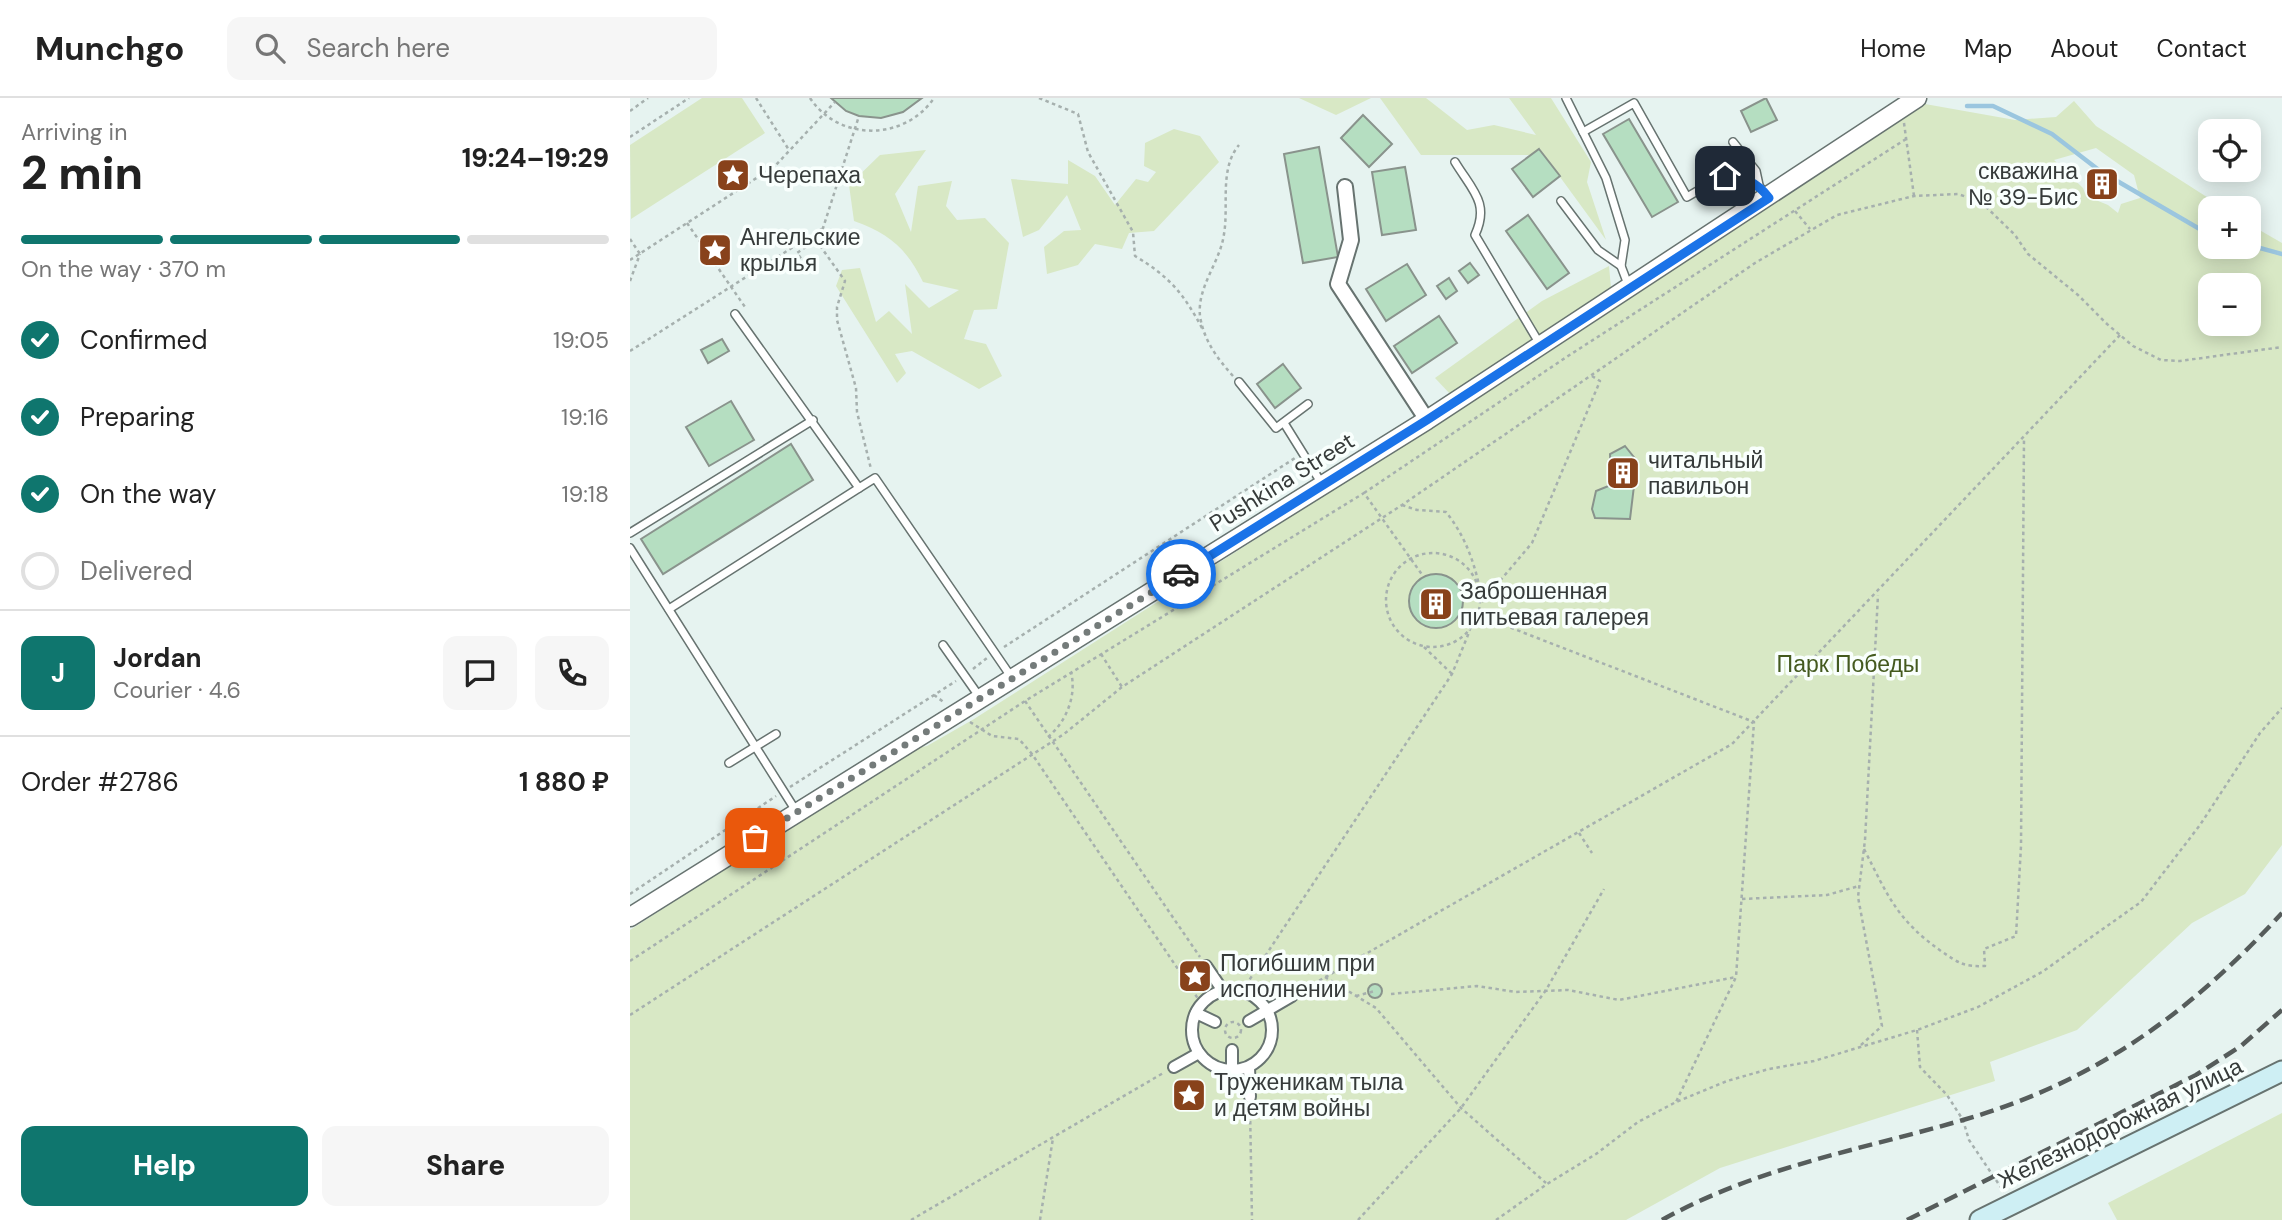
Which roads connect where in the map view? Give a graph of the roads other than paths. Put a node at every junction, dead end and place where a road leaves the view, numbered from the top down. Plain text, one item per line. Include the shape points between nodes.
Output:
1 (1566, 98) edge
2 (1909, 103) edge
3 (1583, 132) junction
4 (1733, 142) dead end
5 (1455, 162) dead end
6 (1345, 187) dead end
7 (1764, 191) junction
8 (1562, 201) dead end
9 (1621, 266) junction
10 (1630, 288) junction
11 (735, 314) dead end
12 (1541, 346) junction
13 (1239, 382) road end
14 (1308, 404) dead end
15 (1427, 420) junction
16 (813, 421) junction
17 (1284, 423) junction
18 (1323, 485) junction
19 (859, 488) junction
20 (630, 533) edge
21 (630, 548) edge
22 (639, 562) junction
23 (630, 567) edge
24 (669, 609) junction
25 (943, 645) dead end
26 (1013, 680) junction
27 (982, 699) junction
28 (776, 734) dead end
29 (755, 747) junction
30 (729, 763) dead end
31 (797, 811) junction
32 (630, 917) edge
33 (1206, 966) road end
34 (1223, 991) junction
35 (1292, 996) road end
36 (1199, 1008) junction
37 (1268, 1011) junction
38 (1249, 1021) dead end
39 (1215, 1022) dead end
40 (1233, 1050) dead end
41 (1199, 1053) junction
42 (1174, 1067) road end
43 (1249, 1067) junction
44 (1232, 1070) junction
45 (2282, 1071) edge
46 (1250, 1097) road end
47 (1998, 1214) edge

1 - 3 lane
2 - 7 street, Pushkina Street
3 - 7 lane via 1634,103 1687,197 1725,176 1739,176
3 - 9 lane via 1606,178 1625,240
4 - 7 lane via 1756,171
5 - 12 lane via 1482,206 1475,235
6 - 15 street via 1351,240 1338,284
7 - 10 street, Pushkina Street
8 - 9 lane via 1598,250
9 - 10 lane
10 - 12 street, Pushkina Street
11 - 16 lane
12 - 15 street, Pushkina Street
13 - 17 lane via 1276,428
14 - 17 lane
15 - 18 street, Pushkina Street
16 - 19 lane
16 - 20 lane
17 - 18 lane
18 - 26 street, Pushkina Street
19 - 24 lane
19 - 26 lane via 875,478
21 - 22 lane
22 - 23 lane
22 - 24 lane
24 - 29 lane
25 - 27 lane
26 - 27 street, Pushkina Street
27 - 31 street, Pushkina Street
28 - 29 lane
29 - 30 lane
29 - 31 lane
31 - 32 street, Pushkina Street
33 - 34 street
34 - 36 street
34 - 37 street via 1242,991 1257,998
35 - 37 street
36 - 39 street
36 - 41 street via 1192,1033
37 - 38 street
37 - 43 street via 1271,1043
40 - 44 street
41 - 42 street
41 - 44 street via 1213,1066
43 - 44 street
43 - 46 street
45 - 47 main road, Железнодорожная улица

